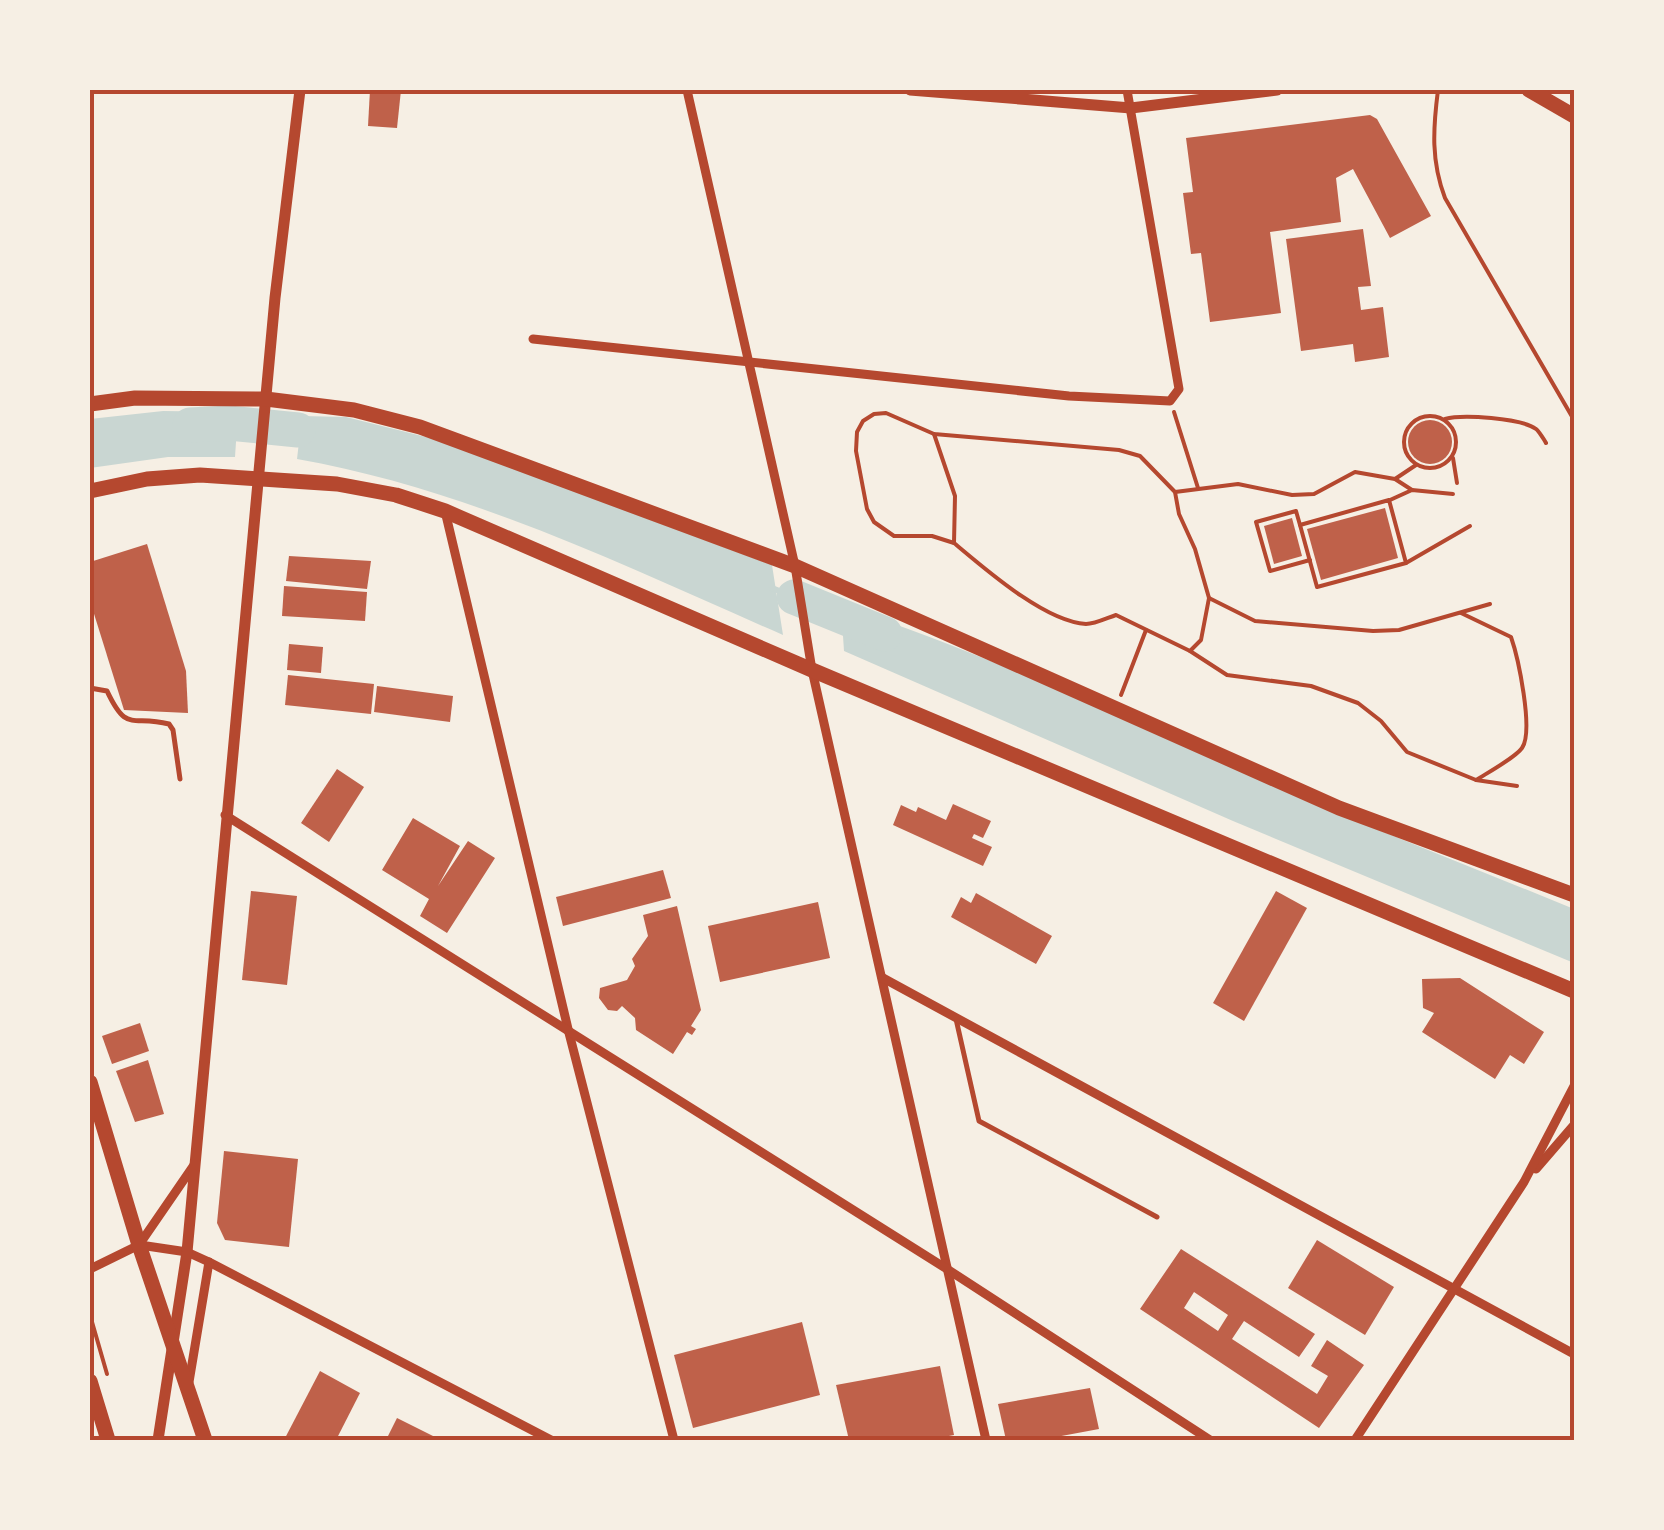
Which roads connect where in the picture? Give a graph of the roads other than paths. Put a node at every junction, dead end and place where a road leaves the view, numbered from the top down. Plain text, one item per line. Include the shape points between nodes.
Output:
1 (300, 90) edge
2 (687, 90) edge
3 (910, 90) edge
4 (1128, 90) edge
5 (1278, 90) edge
6 (1529, 90) edge
7 (1131, 108) junction
8 (1574, 116) edge
9 (533, 338) dead end
10 (746, 363) junction
11 (90, 404) edge
12 (265, 405) junction
13 (260, 480) junction
14 (90, 491) edge
15 (445, 511) junction
16 (796, 573) junction
17 (812, 670) junction
18 (90, 688) edge
19 (180, 779) dead end
20 (225, 815) junction
21 (1574, 895) edge
22 (883, 978) junction
23 (1574, 992) edge
24 (955, 1015) junction
25 (569, 1032) junction
26 (90, 1082) edge
27 (1574, 1086) edge
28 (1574, 1125) edge
29 (196, 1162) junction
30 (1524, 1182) junction
31 (1157, 1218) dead end
32 (140, 1245) junction
33 (188, 1252) junction
34 (209, 1262) junction
35 (90, 1269) edge
36 (947, 1269) junction
37 (1454, 1288) junction
38 (173, 1340) junction
39 (1574, 1354) edge
40 (90, 1381) edge
41 (188, 1388) junction
42 (108, 1440) edge
43 (158, 1440) edge
44 (205, 1440) edge
45 (551, 1440) edge
46 (674, 1440) edge
47 (986, 1440) edge
48 (1210, 1440) edge
49 (1355, 1440) edge

1 - 12 street
2 - 10 street
3 - 7 street
4 - 7 street
5 - 7 street
6 - 8 main road
7 - 10 street via 1179,389 1170,401
9 - 10 street
10 - 16 street
11 - 12 main road via 135,398
12 - 13 street
12 - 16 main road via 354,410 420,427
13 - 14 main road via 200,475
13 - 15 main road via 338,484
13 - 20 street
15 - 17 main road
15 - 25 street
16 - 17 street
16 - 21 main road via 1340,808
17 - 22 street
17 - 23 main road
18 - 19 lane via 106,691 126,720 169,724
20 - 25 street
20 - 29 street
22 - 24 street
22 - 36 street
24 - 31 lane via 979,1121
24 - 37 street
25 - 36 street
25 - 46 street
26 - 32 main road
27 - 30 street
28 - 30 street
29 - 32 street
29 - 33 street
30 - 37 street
32 - 33 street
32 - 35 street
32 - 38 main road
33 - 34 street
33 - 38 street
34 - 41 street
34 - 45 street
36 - 47 street
36 - 48 street
37 - 39 street
37 - 49 street
38 - 41 main road
38 - 43 street
40 - 42 main road
41 - 44 main road

